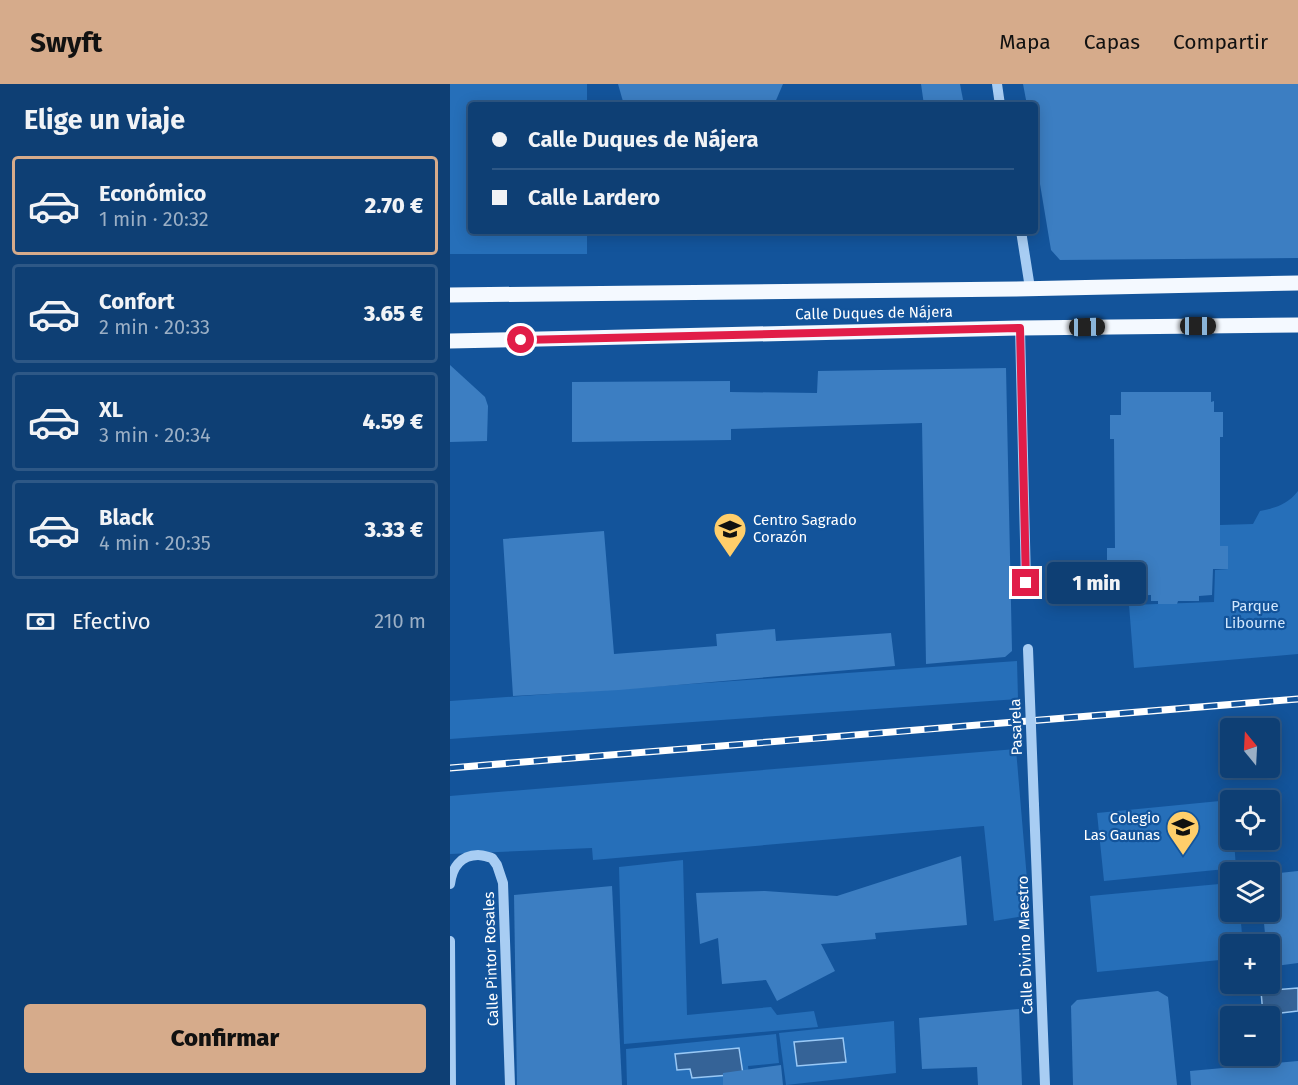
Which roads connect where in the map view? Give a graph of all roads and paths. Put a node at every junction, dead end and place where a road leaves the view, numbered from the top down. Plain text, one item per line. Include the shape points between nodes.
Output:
1 (997, 84) edge
2 (1000, 102) edge
3 (1021, 234) edge
4 (1298, 283) edge
5 (1030, 288) junction
6 (450, 296) edge
7 (1298, 325) edge
8 (1020, 328) junction
9 (450, 341) edge
10 (1026, 583) dead end
11 (1028, 649) dead end
12 (1034, 805) joint
13 (450, 884) edge
14 (450, 941) edge
15 (451, 1085) edge
16 (510, 1085) edge
17 (1046, 1085) edge

1 - 2 street
3 - 5 street
4 - 5 main road, Calle Duques de Nájera
5 - 6 main road, Calle Duques de Nájera
7 - 8 main road, Calle Duques de Nájera
8 - 9 main road, Calle Duques de Nájera
8 - 10 street
11 - 12 street, Pasarela, bridge
12 - 17 street, Calle Divino Maestro
13 - 16 street, Calle Pintor Rosales via 455,866 477,855 492,858 503,883
14 - 15 street

